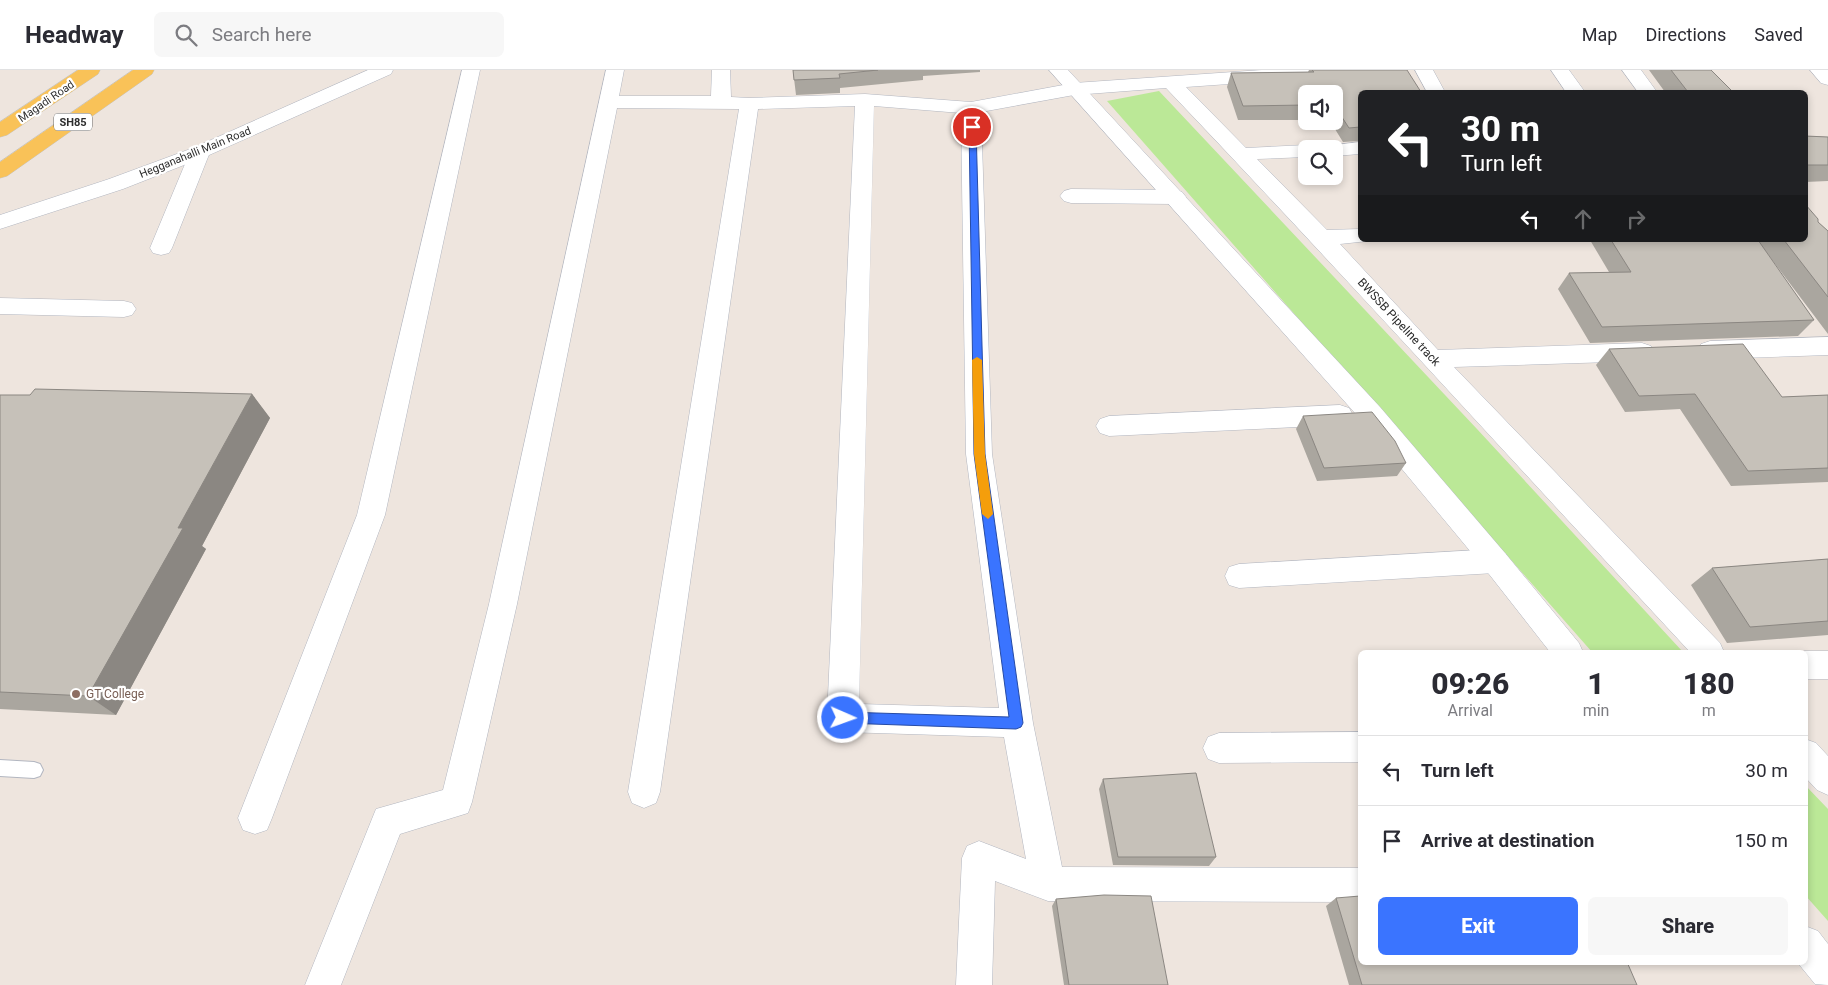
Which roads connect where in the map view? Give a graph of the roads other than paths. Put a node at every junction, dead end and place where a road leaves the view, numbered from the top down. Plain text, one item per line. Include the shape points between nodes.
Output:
1 (91, 70) edge
2 (145, 70) edge
3 (384, 70) edge
4 (471, 70) edge
5 (615, 70) edge
6 (721, 70) edge
7 (1058, 70) edge
8 (1341, 70) edge
9 (1424, 70) edge
10 (1560, 70) edge
11 (1631, 70) edge
12 (1820, 70) edge
13 (1828, 79) edge
14 (1171, 82) junction
15 (1074, 89) junction
16 (1435, 90) edge
17 (1574, 90) edge
18 (1646, 90) edge
19 (865, 100) junction
20 (609, 102) junction
21 (721, 102) junction
22 (749, 104) junction
23 (971, 108) junction
24 (0, 132) edge
25 (1358, 148) edge
26 (1343, 149) edge
27 (1298, 151) edge
28 (200, 152) junction
29 (1240, 154) junction
30 (0, 172) edge
31 (1071, 196) dead end
32 (1175, 197) junction
33 (0, 222) edge
34 (1358, 236) edge
35 (1321, 237) junction
36 (161, 248) dead end
37 (0, 306) edge
38 (124, 309) dead end
39 (1802, 322) edge
40 (1691, 350) edge
41 (1825, 350) edge
42 (1661, 351) edge
43 (1432, 359) junction
44 (1371, 414) junction
45 (1109, 426) dead end
46 (1495, 560) junction
47 (1239, 576) dead end
48 (1566, 650) edge
49 (1707, 650) edge
50 (1808, 665) edge
51 (1828, 665) edge
52 (1016, 723) junction
53 (1358, 747) edge
54 (1219, 748) dead end
55 (1808, 757) edge
56 (0, 768) edge
57 (34, 770) dead end
58 (1828, 779) edge
59 (644, 792) dead end
60 (255, 818) dead end
61 (1048, 884) junction
62 (1358, 885) edge
63 (1808, 948) edge
64 (1828, 971) edge
65 (323, 985) edge
66 (974, 985) edge

1 - 24 main road, Magadi Road / SH85
2 - 30 main road, SH85
3 - 28 street, Hegganahalli Main Road
4 - 60 street via 371,515
5 - 20 street
6 - 21 street
7 - 15 street
8 - 14 street
9 - 16 street
10 - 17 street
11 - 18 street
12 - 13 street
14 - 15 street
14 - 29 street, BWSSB Pipeline track
15 - 23 street
15 - 32 street
19 - 22 street
19 - 23 street
19 - 52 street via 843,718
20 - 21 street
20 - 65 street via 503,604 456,802 388,821
21 - 22 street
22 - 59 street
23 - 52 street via 979,454
25 - 26 street
27 - 29 street
28 - 33 street, Hegganahalli Main Road
28 - 36 street
29 - 35 street, BWSSB Pipeline track
31 - 32 street
32 - 44 street
34 - 35 street
35 - 43 street, BWSSB Pipeline track
37 - 38 street
39 - 41 street
40 - 41 street
42 - 43 street
43 - 49 street, BWSSB Pipeline track
44 - 45 street
44 - 46 street
46 - 47 street
46 - 48 street
50 - 51 street
52 - 61 street
53 - 54 street
55 - 58 street
56 - 57 lane
61 - 62 street
61 - 66 street via 979,858
63 - 64 street

